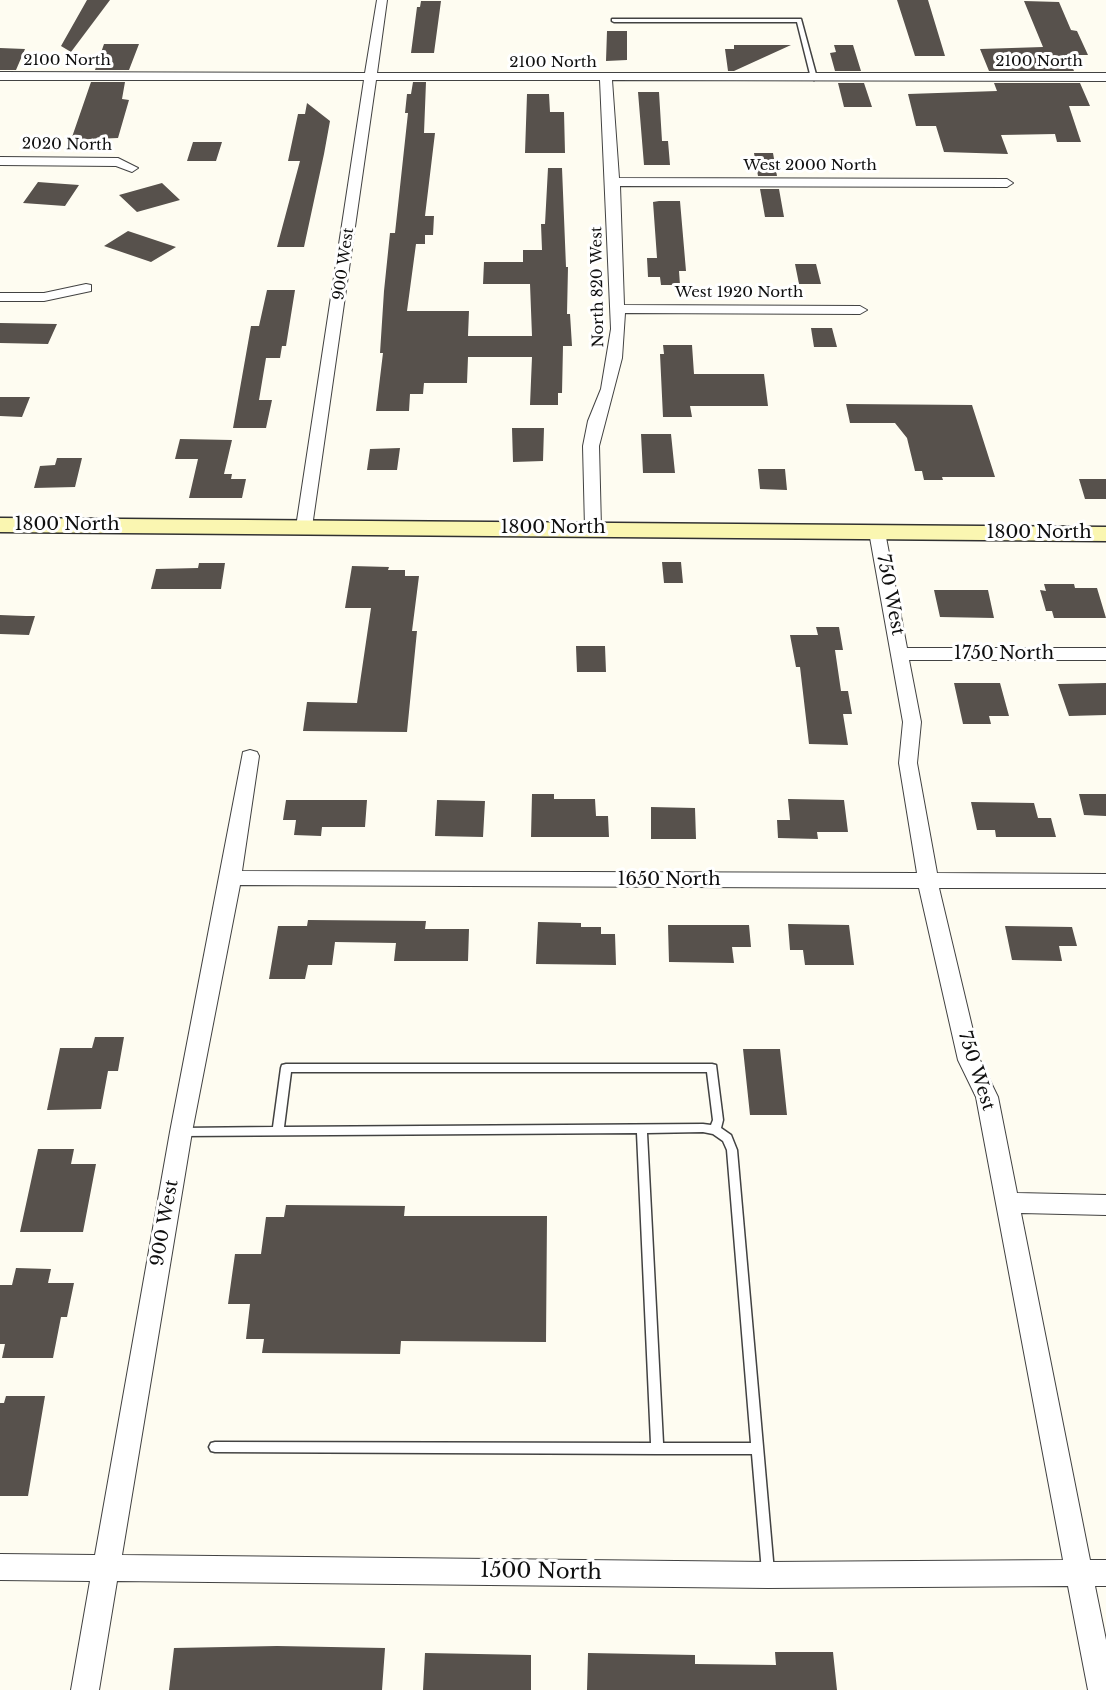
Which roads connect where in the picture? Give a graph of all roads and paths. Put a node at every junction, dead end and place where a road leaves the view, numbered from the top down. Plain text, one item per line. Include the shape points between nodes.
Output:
1 (382, 0) edge
2 (614, 20) dead end
3 (0, 76) edge
4 (1106, 77) edge
5 (371, 78) junction
6 (606, 78) junction
7 (814, 78) junction
8 (0, 161) edge
9 (132, 168) dead end
10 (613, 182) junction
11 (1007, 183) dead end
12 (86, 288) dead end
13 (0, 297) edge
14 (617, 309) junction
15 (860, 310) dead end
16 (0, 525) edge
17 (304, 527) junction
18 (593, 528) junction
19 (877, 532) junction
20 (1106, 534) edge
21 (902, 654) junction
22 (1106, 654) edge
23 (250, 756) dead end
24 (231, 878) junction
25 (928, 881) junction
26 (1106, 881) edge
27 (642, 1129) junction
28 (715, 1130) junction
29 (278, 1131) junction
30 (181, 1132) junction
31 (1008, 1203) junction
32 (1106, 1205) edge
33 (215, 1447) dead end
34 (758, 1448) junction
35 (657, 1449) junction
36 (0, 1567) edge
37 (105, 1567) junction
38 (1094, 1573) edge
39 (768, 1575) junction
40 (85, 1690) edge
41 (1102, 1690) edge

1 - 5 street, 900 West
2 - 7 lane via 799,20
3 - 5 street, 2100 North
4 - 7 street, 2100 North
5 - 6 street, 2100 North
5 - 17 street, 900 West
6 - 7 street, 2100 North
6 - 10 street, North 820 West
8 - 9 street, 2020 North via 118,162
10 - 11 street, West 2000 North
10 - 14 street, North 820 West
12 - 13 street via 44,297
14 - 15 street, West 1920 North
14 - 18 street, North 820 West via 615,358 591,446
16 - 17 street, 1800 North
17 - 18 street, 1800 North
18 - 19 street, 1800 North
19 - 20 street, 1800 North
19 - 21 street, 750 West
21 - 22 street, 1750 North
21 - 25 street, 750 West via 912,722 908,763
23 - 24 street, 900 West
24 - 25 street, 1650 North
24 - 30 street, 900 West
25 - 26 street, 1650 North
25 - 31 street, 750 West via 969,1060 987,1097
27 - 28 lane
27 - 29 lane
27 - 35 lane
28 - 29 lane via 718,1120 712,1068 286,1068
28 - 34 lane via 727,1138 732,1149
29 - 30 lane
30 - 37 street, 900 West
31 - 32 street
31 - 38 street, 750 West
33 - 35 lane
34 - 35 lane
34 - 39 lane
36 - 37 street, 1500 North
37 - 39 street, 1500 North
37 - 40 street, 900 West
38 - 39 street, 1500 North
38 - 41 street, 750 West

